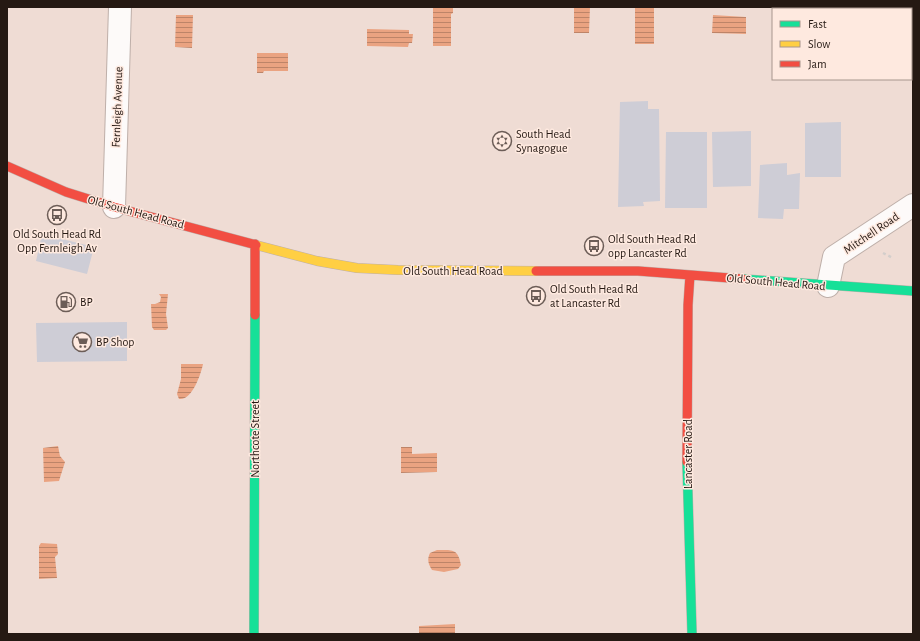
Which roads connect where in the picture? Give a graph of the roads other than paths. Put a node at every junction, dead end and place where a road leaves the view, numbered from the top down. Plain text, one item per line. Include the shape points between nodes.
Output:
1 (120, 7) edge
2 (7, 166) edge
3 (913, 205) edge
4 (114, 207) junction
5 (255, 244) junction
6 (690, 275) junction
7 (828, 286) junction
8 (913, 292) edge
9 (254, 634) edge
10 (692, 634) edge

1 - 4 street, Fernleigh Avenue
2 - 4 main road, Old South Head Road via 66,192
3 - 7 street, Mitchell Road via 834,257
4 - 5 main road, Old South Head Road
5 - 6 main road, Old South Head Road via 317,261 364,268 638,271
5 - 9 main road, Northcote Street
6 - 7 main road, Old South Head Road
6 - 10 main road, Lancaster Road via 688,477
7 - 8 main road, Old South Head Road

